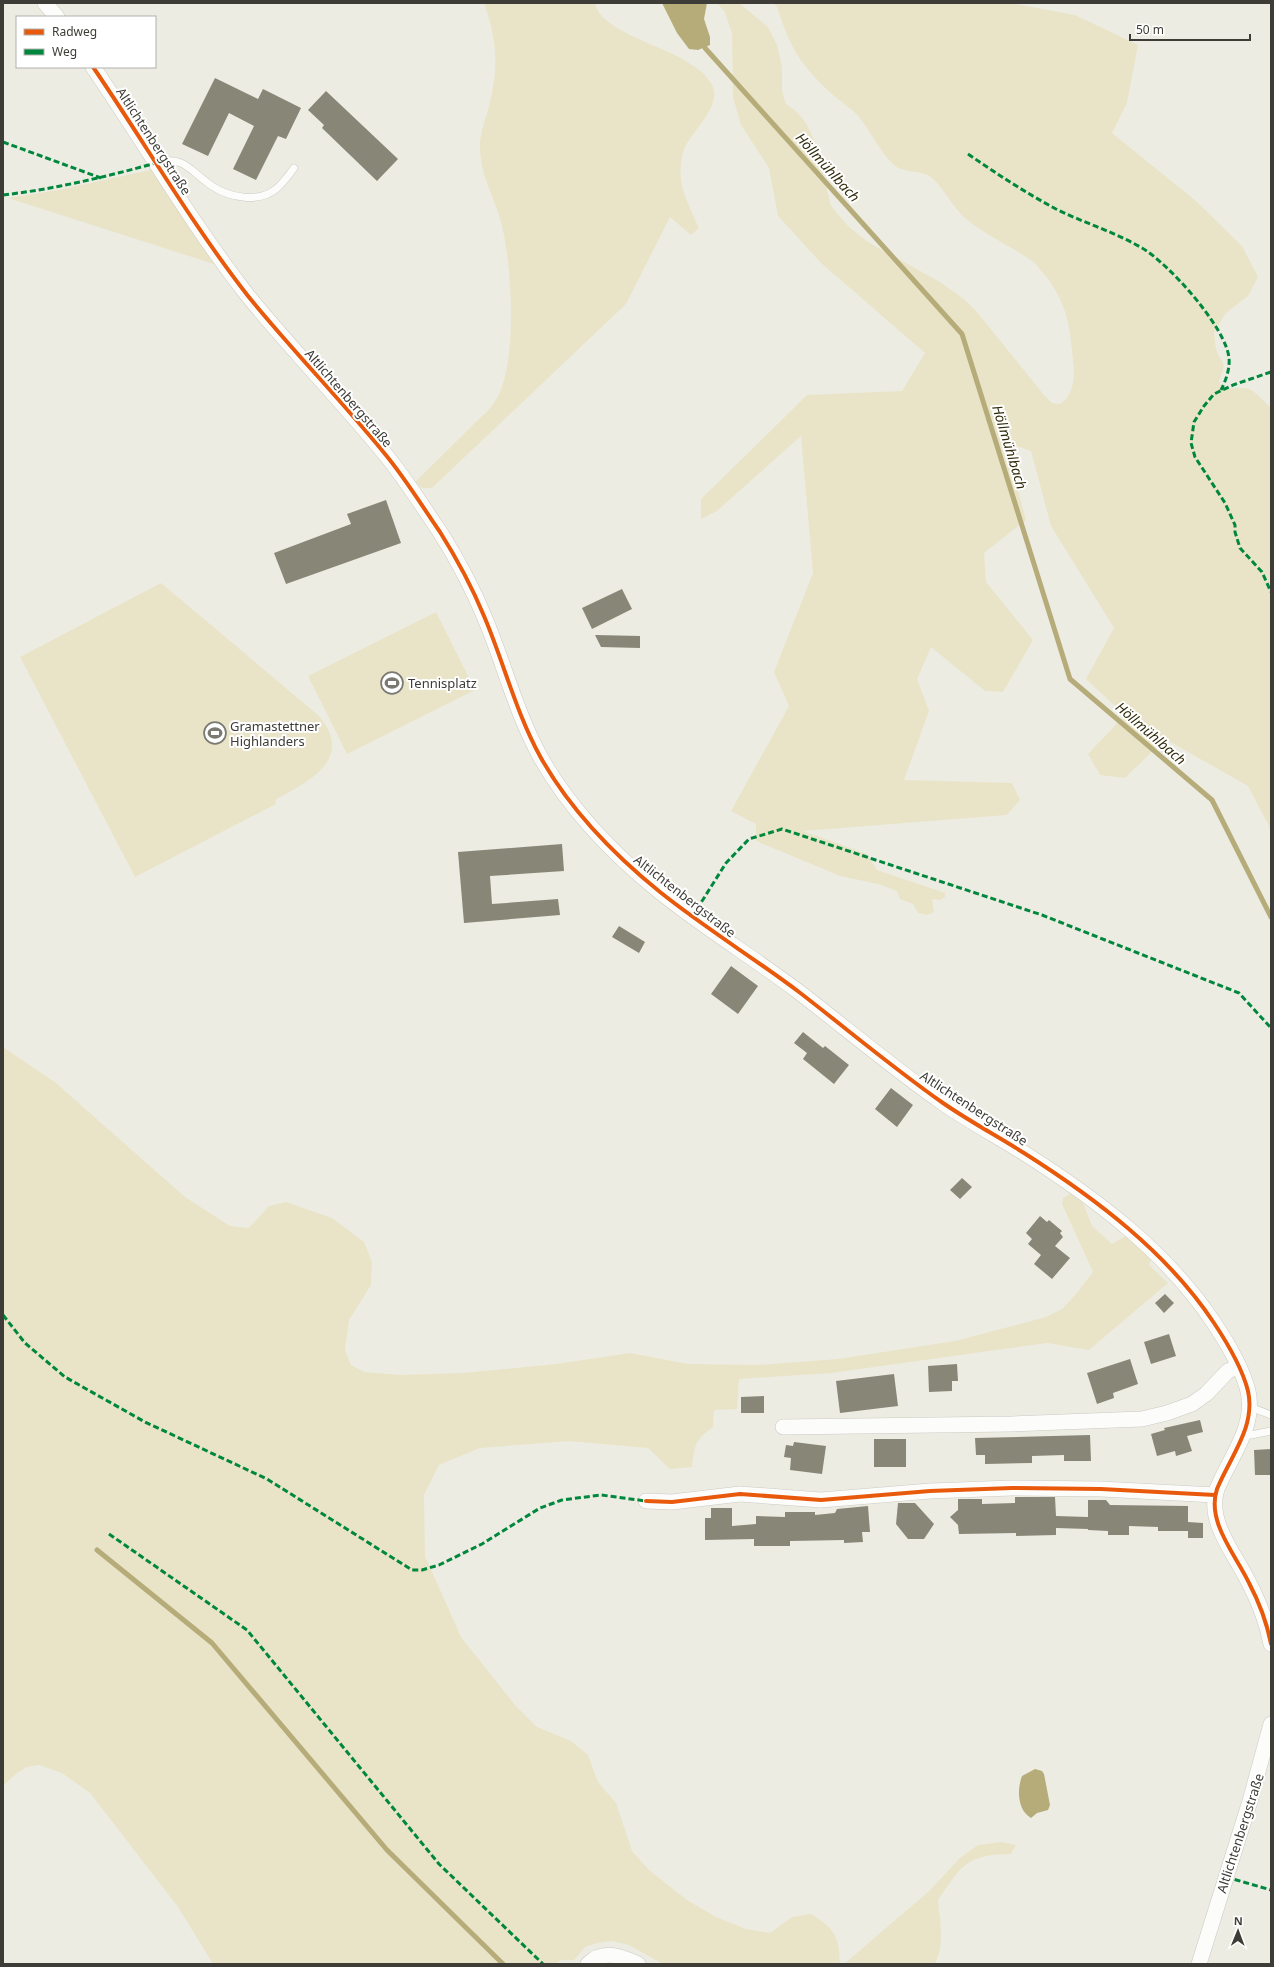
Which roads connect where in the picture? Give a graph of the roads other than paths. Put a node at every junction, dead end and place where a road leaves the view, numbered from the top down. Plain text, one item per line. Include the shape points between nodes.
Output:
1 (45, 3) edge
2 (56, 16) edge
3 (94, 68) edge
4 (156, 163) junction
5 (294, 168) dead end
6 (1239, 1366) junction
7 (1250, 1407) junction
8 (1271, 1415) edge
9 (783, 1427) dead end
10 (1271, 1430) edge
11 (1244, 1435) junction
12 (1215, 1495) junction
13 (646, 1501) dead end
14 (1271, 1644) edge
15 (1271, 1724) edge
16 (588, 1964) edge
17 (638, 1964) edge
18 (1199, 1964) edge

1 - 2 street
3 - 4 street, Altlichtenbergstraße
4 - 5 lane via 180,162 220,190 251,197 269,194
4 - 6 street, Altlichtenbergstraße via 245,291 387,456 443,538 474,592 520,713 541,757 586,822 632,868 692,917 797,991 941,1102 1030,1157 1139,1237 1200,1302
6 - 7 street, Altlichtenbergstraße
6 - 9 street via 1228,1371 1206,1394 1192,1404 1142,1419 1012,1424
7 - 8 lane
7 - 11 street, Altlichtenbergstraße
10 - 11 lane via 1251,1436
11 - 12 street, Altlichtenbergstraße
12 - 13 street via 1101,1489 999,1489 930,1491 821,1500 740,1494 678,1501
12 - 14 street via 1219,1525 1254,1591
15 - 18 street, Altlichtenbergstraße via 1250,1801
16 - 17 street via 598,1957 613,1955 622,1956

